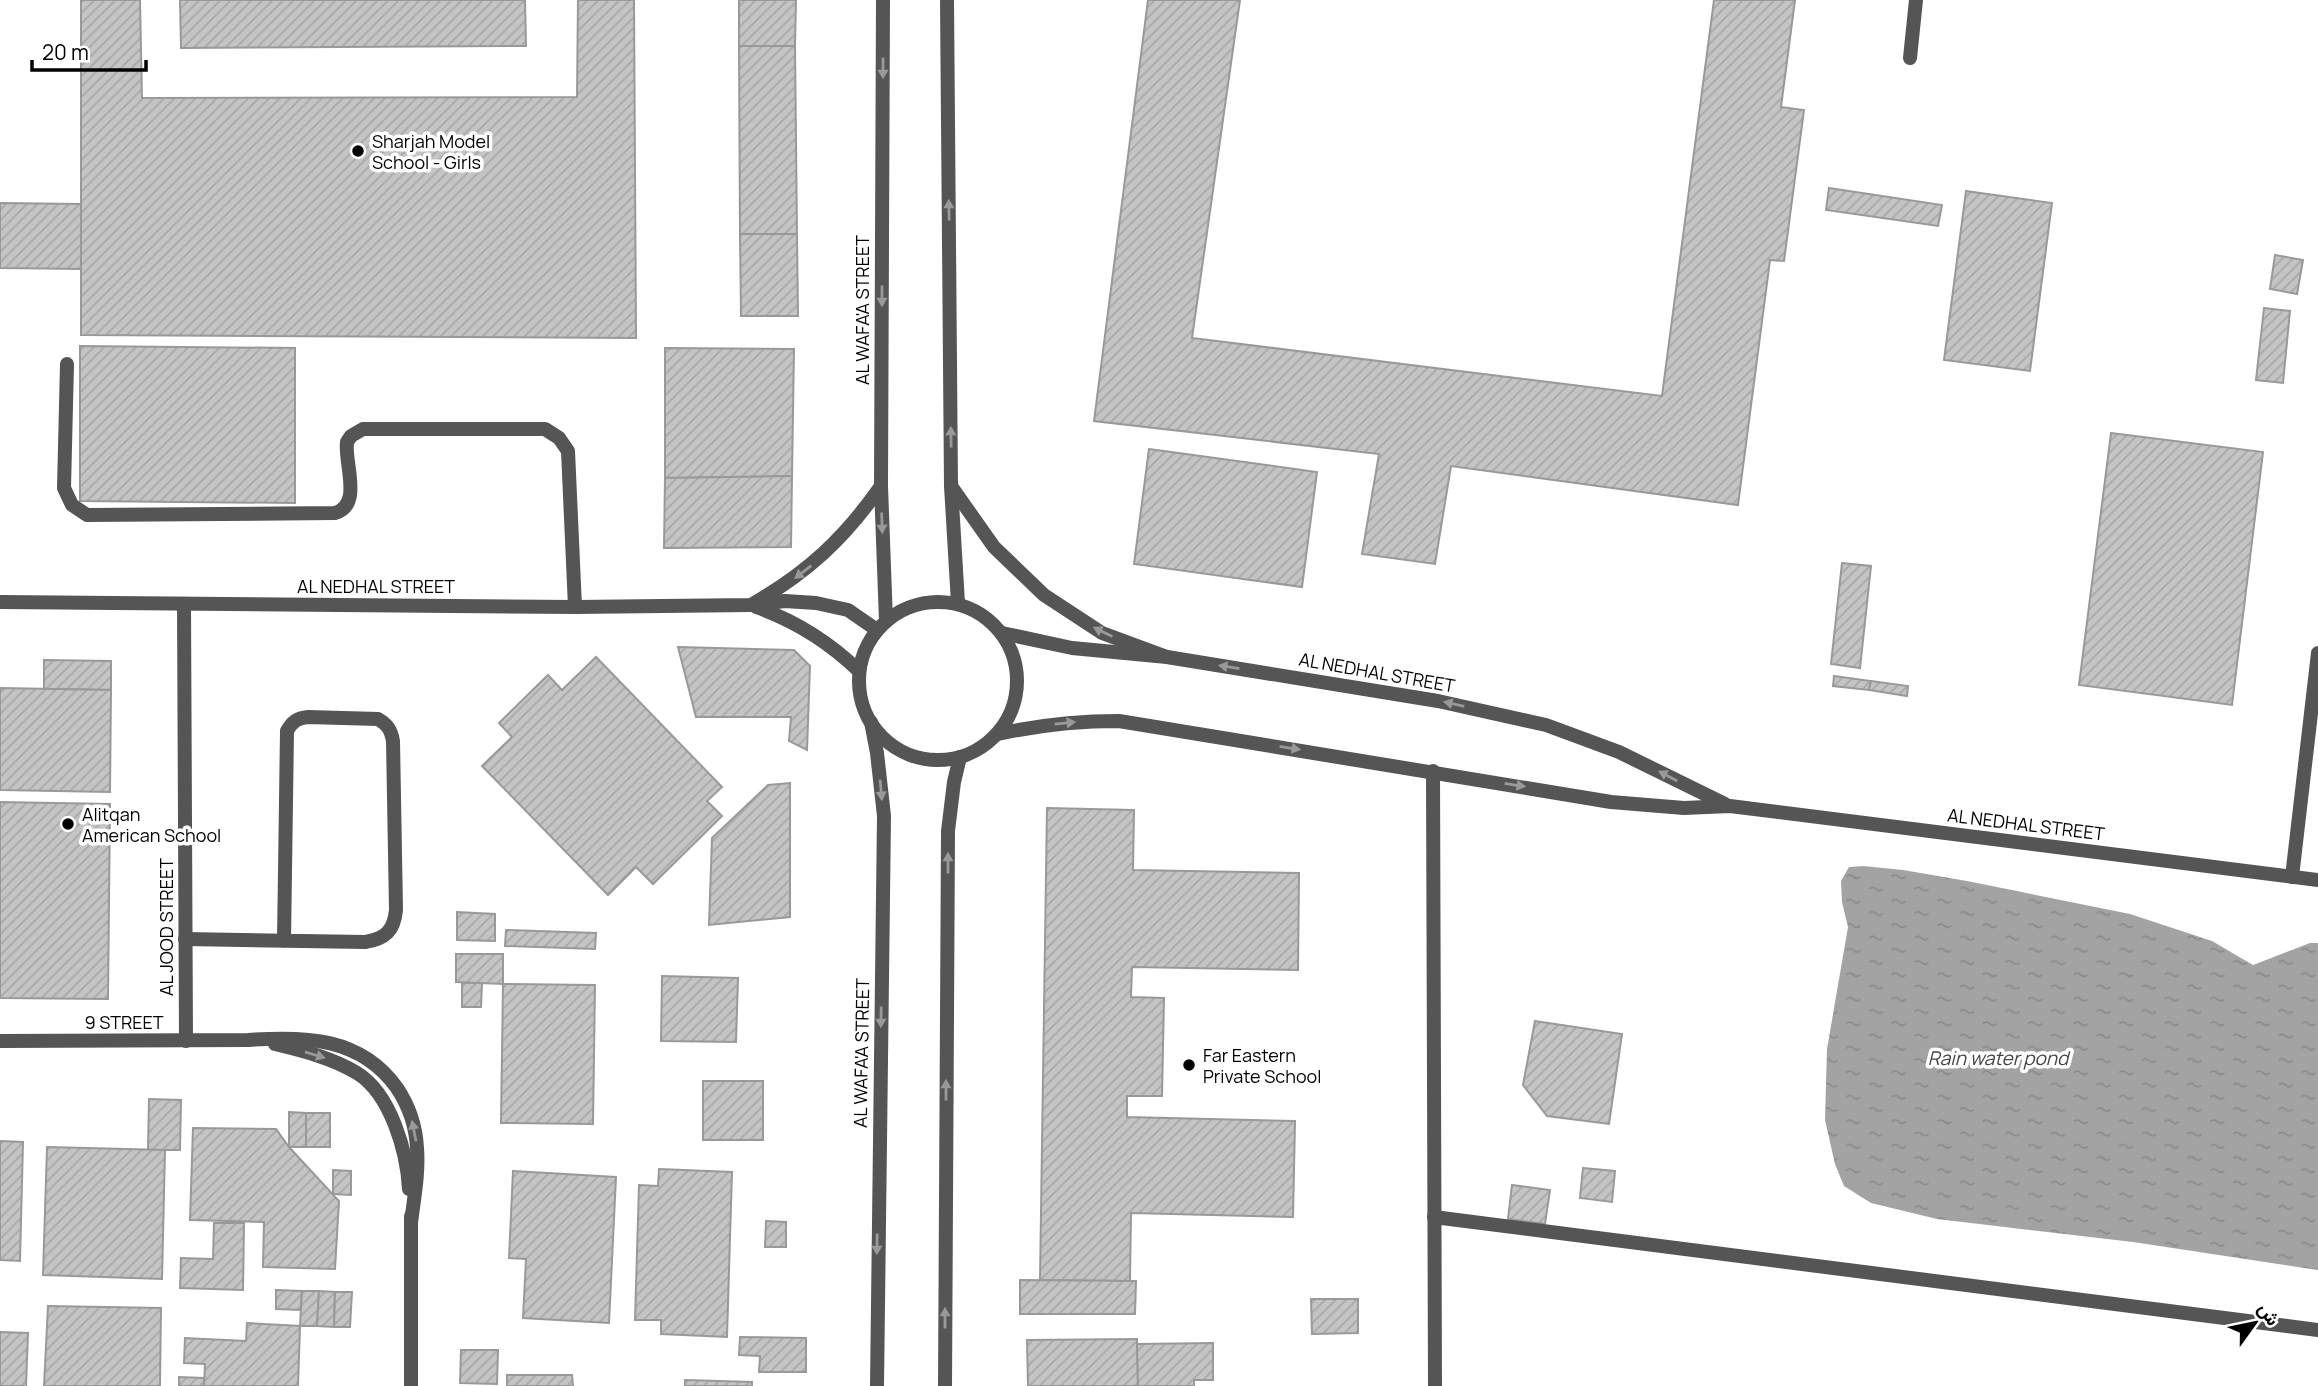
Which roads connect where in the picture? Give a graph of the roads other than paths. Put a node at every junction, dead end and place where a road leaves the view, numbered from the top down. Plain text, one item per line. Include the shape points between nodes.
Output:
1 (883, 0) edge
2 (947, 0) edge
3 (1916, 0) edge
4 (1910, 58) dead end
5 (67, 364) dead end
6 (881, 485) junction
7 (951, 486) junction
8 (0, 602) edge
9 (958, 603) junction
10 (184, 604) junction
11 (751, 605) junction
12 (575, 607) junction
13 (881, 625) junction
14 (1002, 633) junction
15 (2318, 653) edge
16 (1167, 657) junction
17 (859, 671) junction
18 (871, 722) junction
19 (998, 734) junction
20 (960, 758) junction
21 (1433, 771) junction
22 (1730, 806) junction
23 (2292, 877) junction
24 (2318, 880) edge
25 (185, 939) junction
26 (284, 941) junction
27 (0, 1041) edge
28 (186, 1041) junction
29 (1434, 1217) junction
30 (2318, 1330) edge
31 (411, 1386) edge
32 (877, 1386) edge
33 (945, 1386) edge
34 (1435, 1386) edge

1 -> 6 street, AL WAFA'A STREET
7 -> 2 street
3 - 4 street
5 - 12 street via 64,488 72,505 87,515 335,513 351,498 347,442 363,429 545,429 568,451
6 -> 11 street via 824,554
6 -> 13 street, AL WAFA'A STREET
7 - 9 street
16 -> 7 street via 1102,633 1044,595 994,547
8 - 10 street, AL NEDHAL STREET
9 - 13 street via 933,601 908,607
9 - 14 street via 983,615
10 - 12 street, AL NEDHAL STREET
10 - 25 street, AL JOOD STREET
11 - 12 street, AL NEDHAL STREET
11 - 13 street, AL NEDHAL STREET via 816,603 848,610
11 - 17 street, AL NEDHAL STREET via 821,637
13 - 17 street via 865,649
14 - 16 street, AL NEDHAL STREET via 1072,648
14 - 19 street via 1018,673 1017,695
15 - 23 street
22 -> 16 street, AL NEDHAL STREET via 1619,752 1546,725 1438,701
17 - 18 street via 859,689
18 - 20 street via 900,751 940,761
18 -> 32 street, AL WAFA'A STREET via 884,816
19 - 20 street
19 -> 21 street, AL NEDHAL STREET via 1037,725 1119,722
33 -> 20 street via 948,831
21 -> 22 street, AL NEDHAL STREET via 1611,802 1685,808
21 - 29 street
22 - 23 street, AL NEDHAL STREET
23 - 24 street, AL NEDHAL STREET
25 - 26 street
25 - 28 street, AL JOOD STREET
26 - 26 street via 378,940 395,923 393,741 386,724 378,719 299,718 286,732
27 - 28 street, 9 STREET
28 - 31 street, 9 STREET via 304,1039 330,1043 369,1058 402,1095 412,1117 418,1168 411,1223
29 - 30 street
29 - 34 street

